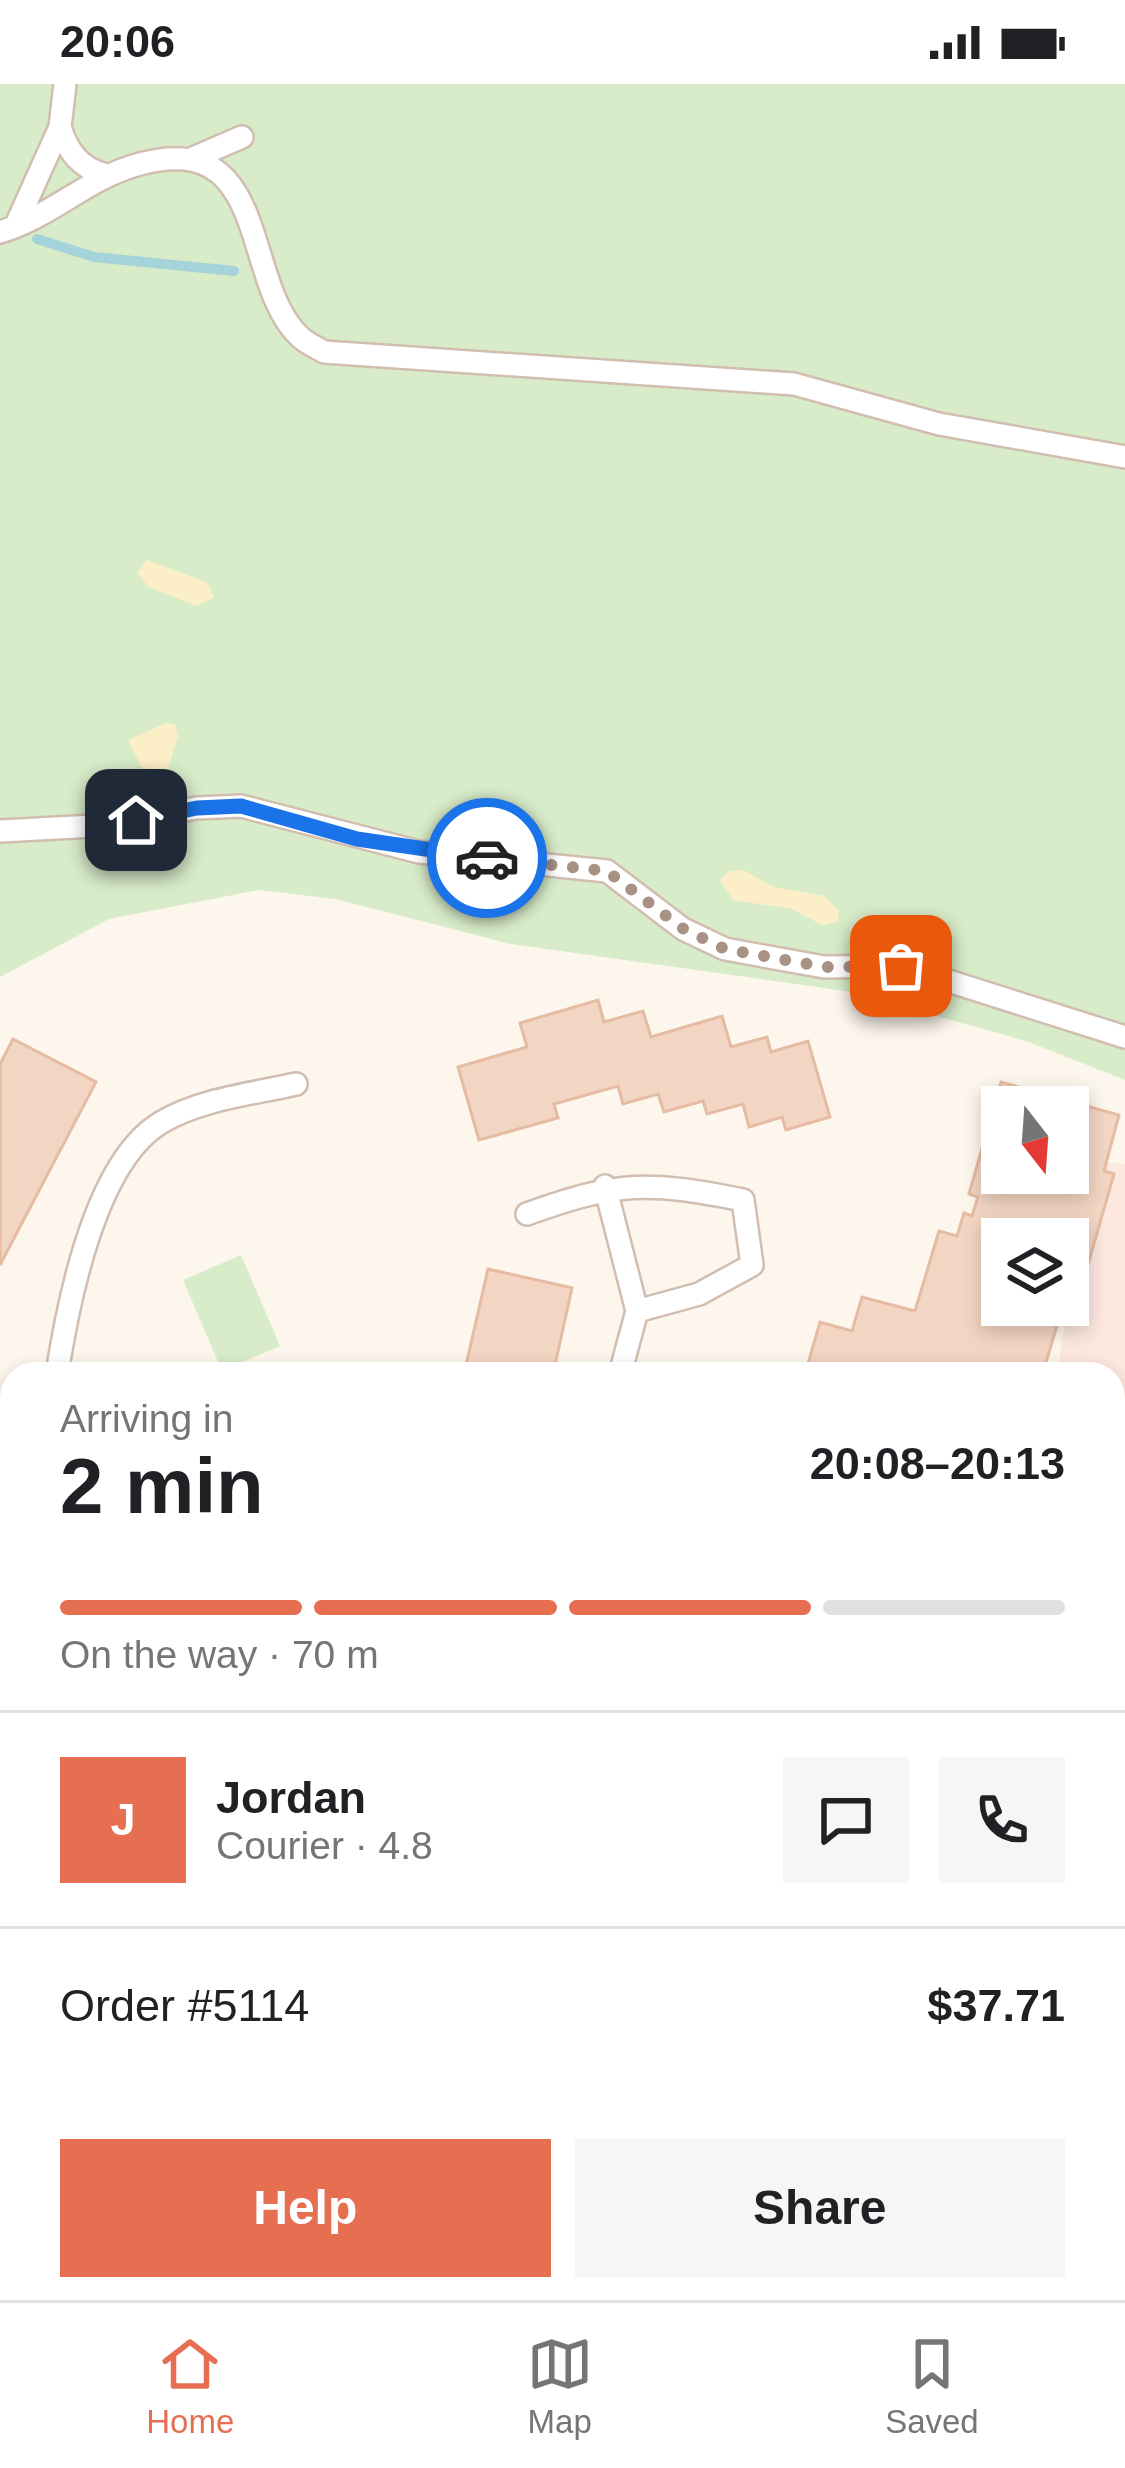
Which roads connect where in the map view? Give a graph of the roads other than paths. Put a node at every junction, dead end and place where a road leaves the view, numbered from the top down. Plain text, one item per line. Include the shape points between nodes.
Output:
1 (65, 84) edge
2 (60, 127) junction
3 (242, 136) dead end
4 (191, 159) junction
5 (106, 175) junction
6 (8, 230) edge
7 (1125, 458) edge
8 (0, 831) edge
9 (1125, 1037) edge
10 (296, 1084) dead end
11 (604, 1186) junction
12 (527, 1214) dead end
13 (637, 1311) junction
14 (59, 1362) edge
15 (623, 1362) edge

1 - 2 lane
2 - 5 lane via 72,154
2 - 6 lane
3 - 4 lane
4 - 5 lane
4 - 7 lane via 228,181 298,336 324,352 794,384 939,424
5 - 6 lane
8 - 9 lane via 241,806 419,852 560,862 607,871 682,928 725,949 824,967 901,966
10 - 14 lane via 196,1106 135,1144 91,1235
11 - 12 lane
11 - 13 lane
11 - 13 lane via 678,1187 742,1200 752,1264 699,1294
13 - 15 lane

